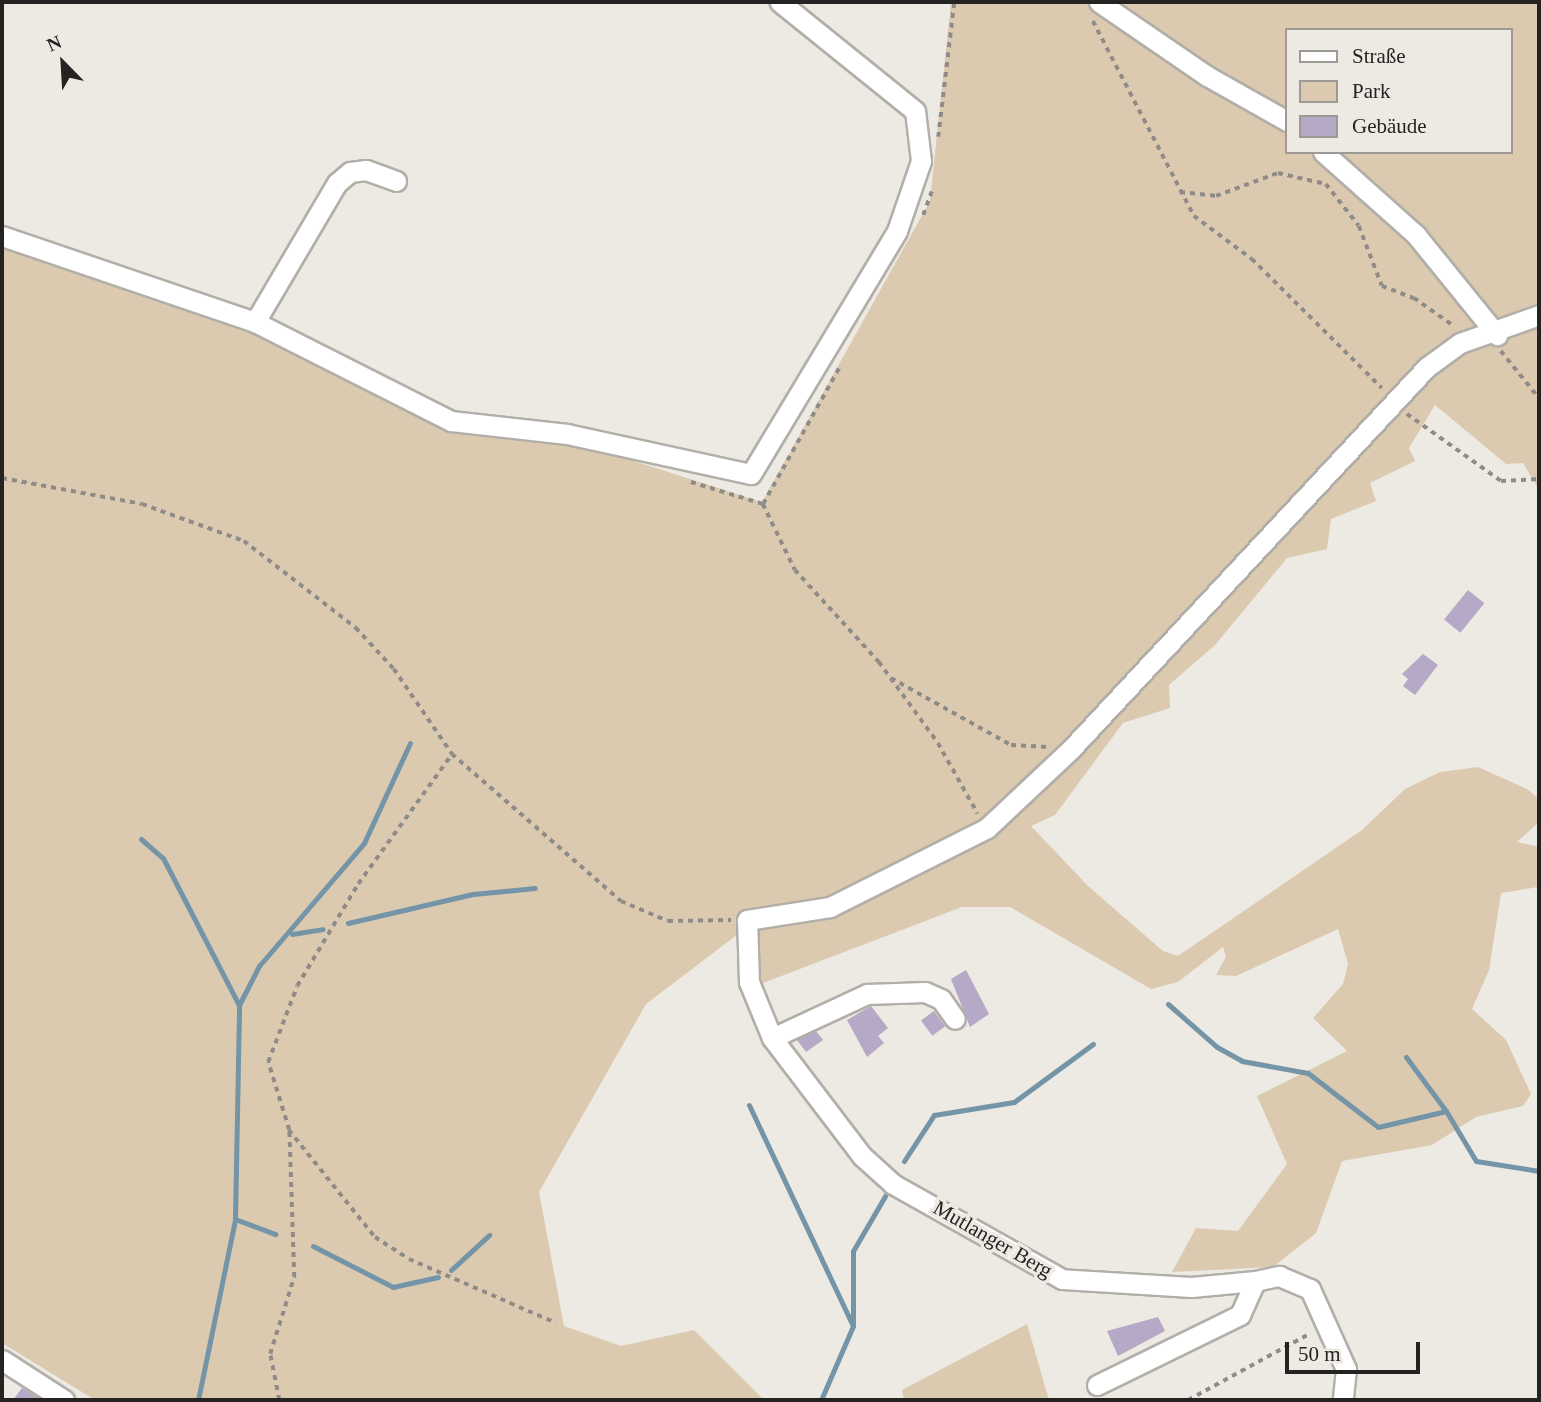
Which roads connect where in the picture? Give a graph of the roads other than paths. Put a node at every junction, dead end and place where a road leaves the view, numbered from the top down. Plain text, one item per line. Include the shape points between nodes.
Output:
1 (780, 2) edge
2 (1093, 6) edge
3 (1286, 120) edge
4 (1325, 154) edge
5 (396, 181) dead end
6 (2, 236) edge
7 (1539, 315) edge
8 (255, 322) junction
9 (1487, 336) junction
10 (955, 1019) dead end
11 (772, 1038) junction
12 (1255, 1281) junction
13 (2, 1360) edge
14 (1097, 1385) dead end
15 (64, 1400) edge
16 (1343, 1400) edge

1 - 8 street via 915,111 920,161 898,231 751,474 567,434 451,421
2 - 3 street
4 - 9 street via 1416,235
5 - 8 street via 366,170 350,172 337,183
6 - 8 street
7 - 9 street
9 - 11 street, Mutlanger Berg via 1427,367 1393,400 1071,749 987,828 830,907 747,920 749,982
10 - 11 street via 941,999 925,992 867,994
11 - 12 street, Mutlanger Berg via 862,1156 893,1184 1008,1253 1062,1279 1191,1287
12 - 14 street via 1240,1315
12 - 16 street, Mutlanger Berg via 1279,1276 1310,1289 1346,1369
13 - 15 street

